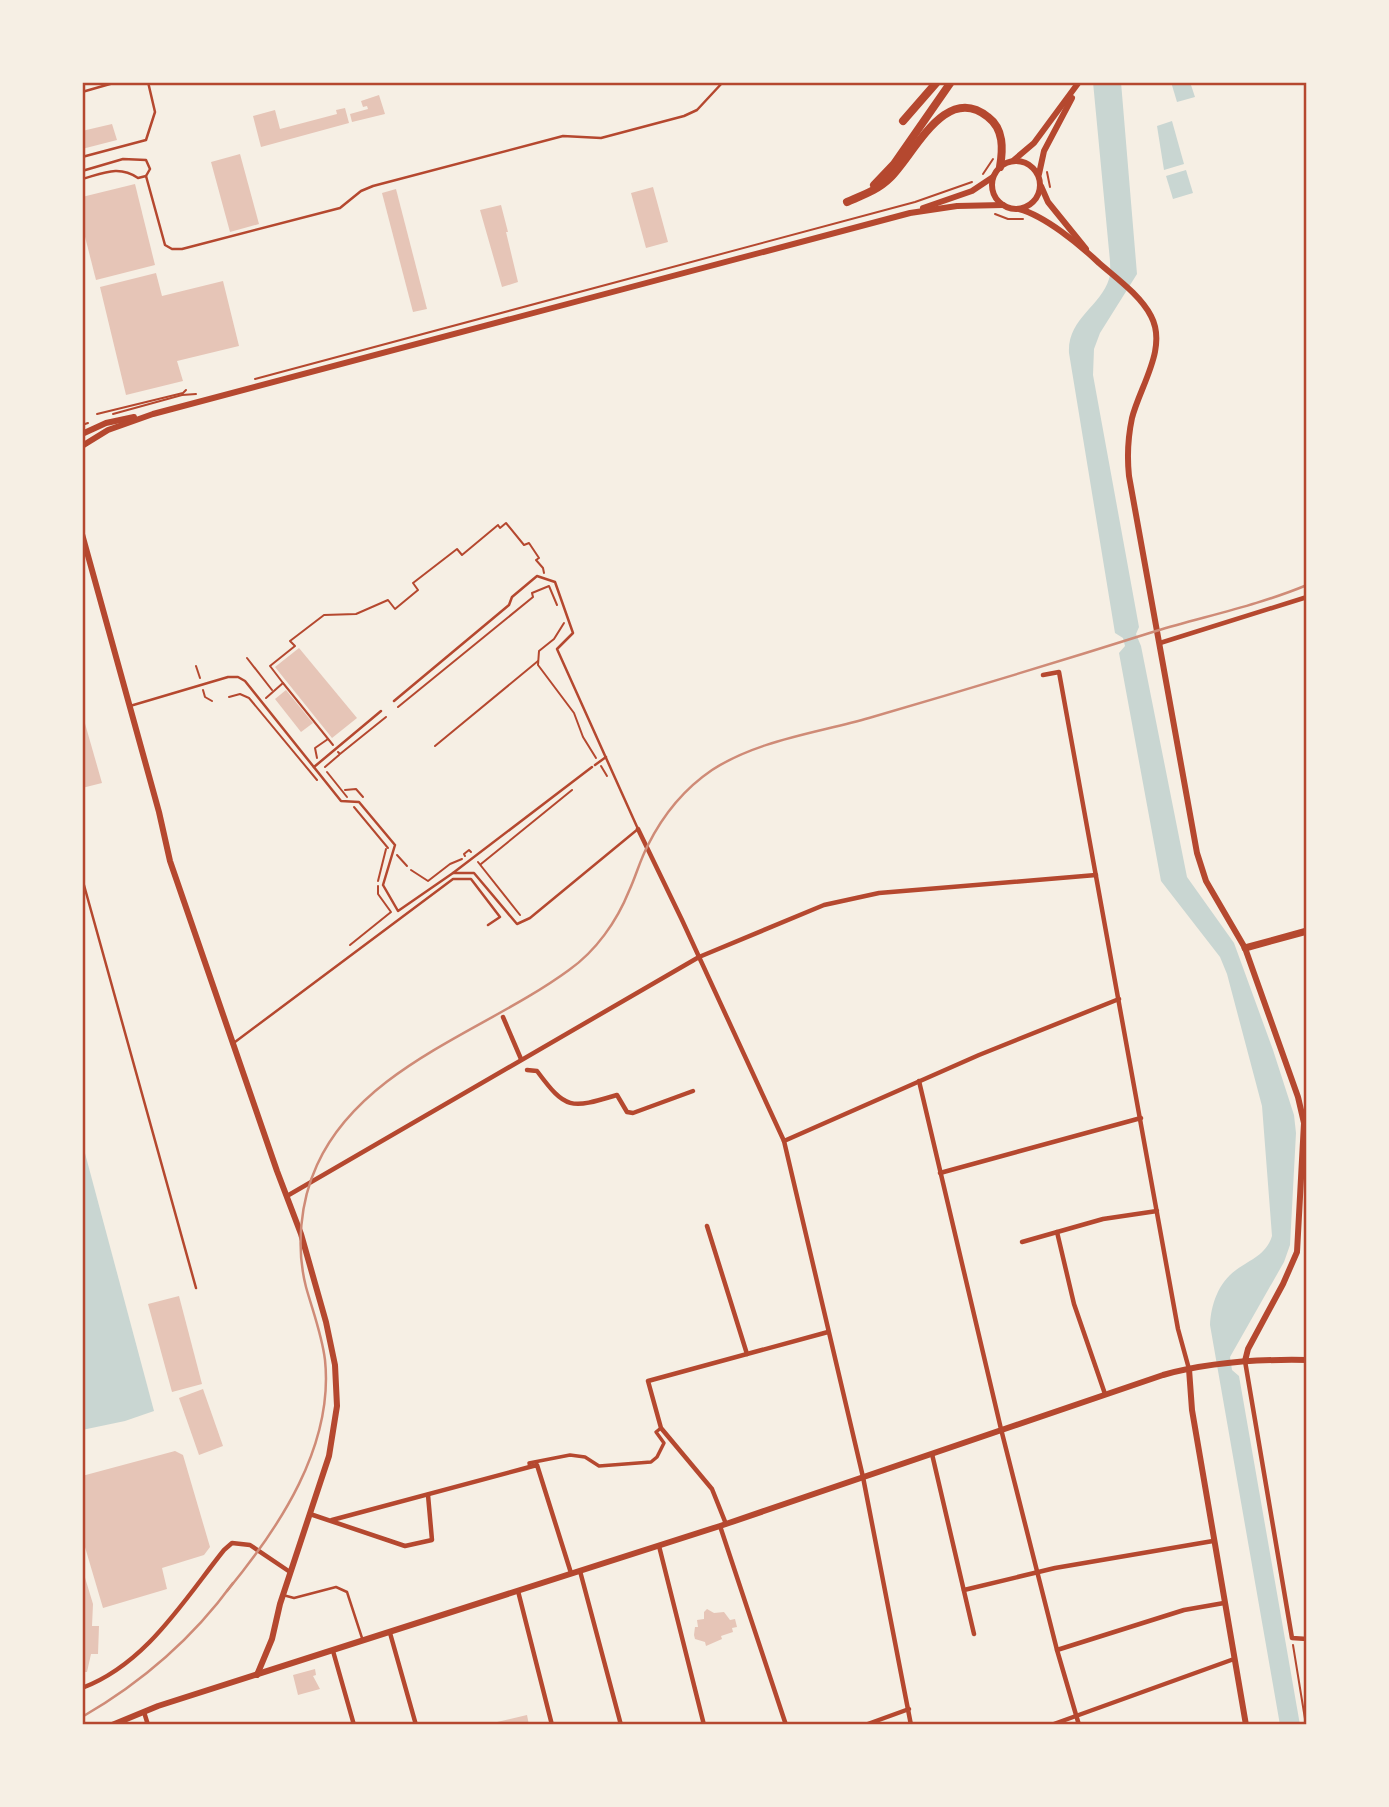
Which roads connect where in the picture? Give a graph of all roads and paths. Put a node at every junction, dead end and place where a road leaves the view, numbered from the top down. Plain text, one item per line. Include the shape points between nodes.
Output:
1 (117, 82) edge
2 (148, 82) edge
3 (723, 82) edge
4 (937, 82) edge
5 (951, 82) edge
6 (1079, 82) edge
7 (82, 92) edge
8 (903, 121) dead end
9 (997, 156) dead end
10 (82, 157) edge
11 (1012, 161) junction
12 (1000, 167) junction
13 (1045, 167) dead end
14 (82, 171) edge
15 (146, 176) junction
16 (994, 176) junction
17 (982, 177) dead end
18 (82, 179) edge
19 (1039, 180) junction
20 (972, 182) dead end
21 (1049, 192) dead end
22 (1003, 205) junction
23 (1019, 209) junction
24 (992, 211) dead end
25 (910, 213) junction
26 (1027, 218) dead end
27 (1091, 256) junction
28 (253, 379) dead end
29 (186, 390) dead end
30 (203, 394) dead end
31 (97, 414) dead end
32 (153, 414) junction
33 (96, 420) dead end
34 (90, 422) dead end
35 (82, 425) edge
36 (82, 433) edge
37 (82, 446) edge
38 (82, 534) edge
39 (544, 578) junction
40 (545, 588) junction
41 (1307, 597) edge
42 (559, 611) dead end
43 (564, 623) dead end
44 (1160, 643) junction
45 (247, 658) dead end
46 (539, 661) junction
47 (1043, 675) dead end
48 (283, 682) junction
49 (273, 691) junction
50 (394, 701) dead end
51 (263, 704) junction
52 (130, 706) junction
53 (398, 707) dead end
54 (260, 711) dead end
55 (382, 711) dead end
56 (386, 717) dead end
57 (435, 746) dead end
58 (336, 749) junction
59 (340, 754) junction
60 (606, 757) junction
61 (599, 762) junction
62 (314, 767) junction
63 (325, 767) dead end
64 (609, 779) dead end
65 (575, 788) dead end
66 (356, 789) dead end
67 (344, 791) dead end
68 (638, 829) junction
69 (387, 848) dead end
70 (480, 864) dead end
71 (453, 873) junction
72 (1096, 875) junction
73 (82, 878) edge
74 (488, 925) dead end
75 (1307, 931) edge
76 (350, 945) dead end
77 (1245, 948) junction
78 (699, 957) junction
79 (1119, 999) junction
80 (503, 1017) dead end
81 (233, 1044) junction
82 (521, 1059) junction
83 (527, 1070) dead end
84 (919, 1081) junction
85 (693, 1091) dead end
86 (1141, 1118) junction
87 (785, 1141) junction
88 (940, 1173) junction
89 (1304, 1181) edge
90 (288, 1196) junction
91 (1157, 1211) junction
92 (707, 1226) dead end
93 (1057, 1232) junction
94 (1022, 1242) dead end
95 (196, 1288) dead end
96 (828, 1332) junction
97 (747, 1354) junction
98 (1307, 1360) edge
99 (1245, 1361) junction
100 (1189, 1369) junction
101 (1105, 1394) junction
102 (661, 1428) junction
103 (1001, 1429) junction
104 (931, 1453) junction
105 (530, 1467) junction
106 (863, 1477) junction
107 (428, 1495) junction
108 (310, 1514) junction
109 (332, 1520) junction
110 (724, 1525) junction
111 (1213, 1541) junction
112 (659, 1546) junction
113 (580, 1571) junction
114 (1037, 1572) junction
115 (291, 1573) junction
116 (571, 1574) junction
117 (964, 1590) junction
118 (518, 1591) junction
119 (284, 1595) junction
120 (1224, 1603) junction
121 (390, 1633) junction
122 (974, 1634) dead end
123 (1292, 1637) junction
124 (1307, 1639) edge
125 (363, 1641) junction
126 (1057, 1650) junction
127 (333, 1651) junction
128 (1234, 1660) junction
129 (257, 1675) junction
130 (82, 1688) edge
131 (908, 1709) junction
132 (144, 1711) junction
133 (1076, 1716) junction
134 (112, 1725) edge
135 (148, 1725) edge
136 (354, 1725) edge
137 (416, 1725) edge
138 (552, 1725) edge
139 (621, 1725) edge
140 (704, 1725) edge
141 (786, 1725) edge
142 (865, 1725) edge
143 (911, 1725) edge
144 (1051, 1725) edge
145 (1079, 1725) edge
146 (1245, 1725) edge
147 (1306, 1725) edge

1 - 7 lane
2 - 10 lane via 155,112 146,140
3 - 15 lane via 697,110 684,116 606,137 563,136 361,191 340,208 183,249 165,245
4 - 8 highway
5 - 12 highway via 884,176 847,202 885,183 928,130 958,109 977,110 994,123 1001,138
6 - 11 street via 1034,143
6 - 19 street via 1044,151
9 - 17 path
11 - 12 street
11 - 19 street via 1028,164
12 - 16 street
13 - 21 path
14 - 15 lane via 142,158 149,163
15 - 18 lane via 138,178 120,170
16 - 22 street via 993,193
16 - 25 street via 972,191
19 - 23 street via 1035,200
19 - 27 street via 1048,202
20 - 28 path via 915,202
22 - 23 street
22 - 25 street
23 - 27 street via 1043,219
24 - 26 path via 1008,219
25 - 32 street
27 - 44 street via 1136,297 1153,320 1157,342 1131,426 1128,470
29 - 31 path
30 - 33 path via 182,395
32 - 36 street via 116,420
32 - 37 street via 108,430
34 - 35 path
38 - 52 street
39 - 40 path
39 - 48 path via 529,543 524,545 506,523 498,525 462,555 457,550 413,583 418,590 395,609 388,600 356,614 324,615 310,624 290,641 295,646 270,666
39 - 50 lane via 537,576
39 - 60 lane via 555,582 573,633 557,649
40 - 42 path via 549,586
40 - 53 path via 532,593 533,597
41 - 44 street
43 - 46 path via 539,651
44 - 77 street via 1199,862
45 - 49 path
46 - 57 path
46 - 61 path via 540,669 574,713
47 - 72 street via 1059,672
48 - 49 path
48 - 58 path
49 - 51 path
51 - 52 lane via 245,681 234,677
51 - 54 path
51 - 62 lane
52 - 81 street via 170,861
55 - 58 lane
56 - 59 path
58 - 59 path
58 - 62 lane
59 - 63 path
60 - 61 lane
60 - 68 lane
61 - 64 path
61 - 71 lane
62 - 71 lane via 341,800 359,802 395,845 383,885 398,911
65 - 70 path
66 - 67 path
68 - 71 lane via 517,924 474,873
68 - 78 street
69 - 76 path via 377,894 391,912
72 - 78 street via 859,896 807,912
72 - 79 street
73 - 95 lane
74 - 81 lane via 500,917 471,879 453,878
75 - 77 main road
77 - 89 street via 1302,1110
78 - 82 street
78 - 87 street
79 - 84 street
79 - 86 street
80 - 82 street
81 - 90 street
82 - 90 street
83 - 85 street via 537,1071 563,1100 585,1105 617,1095 627,1112 634,1113
84 - 87 street
84 - 88 street
86 - 88 street
86 - 91 street
87 - 96 street
88 - 103 street
89 - 99 street via 1294,1261
90 - 108 street via 326,1322 336,1376 333,1441
91 - 93 street
91 - 100 street
92 - 97 street
93 - 94 street
93 - 101 street via 1074,1304
96 - 97 street
96 - 106 street
97 - 102 street via 648,1381
98 - 99 street
99 - 100 street
99 - 123 street
100 - 101 street
100 - 111 street
101 - 103 street
102 - 105 street via 656,1432 664,1443 651,1462 598,1466 585,1457 570,1455
102 - 110 street via 712,1489
103 - 104 street
103 - 114 street
104 - 106 street
104 - 117 street
105 - 107 street
105 - 116 street via 537,1465
106 - 110 street
106 - 131 street
107 - 109 street
107 - 109 street via 432,1540 405,1546
108 - 109 street
108 - 115 street
110 - 112 street
110 - 141 street
111 - 114 street
111 - 120 street
112 - 113 street
112 - 140 street
113 - 116 street
113 - 139 street
114 - 117 street
114 - 126 street
115 - 119 street
115 - 130 street via 250,1545 232,1543 153,1639
116 - 118 street
117 - 122 street
118 - 121 street
118 - 138 street
119 - 125 lane via 294,1598 342,1588
119 - 129 street
120 - 126 street via 1184,1610
120 - 128 street
121 - 125 street
121 - 137 street
123 - 124 street
123 - 147 path
125 - 127 street
126 - 133 street
127 - 129 street
127 - 136 street
128 - 133 street
128 - 146 street
129 - 132 street
131 - 142 street
131 - 143 street
132 - 134 street
132 - 135 street
133 - 144 street
133 - 145 street

